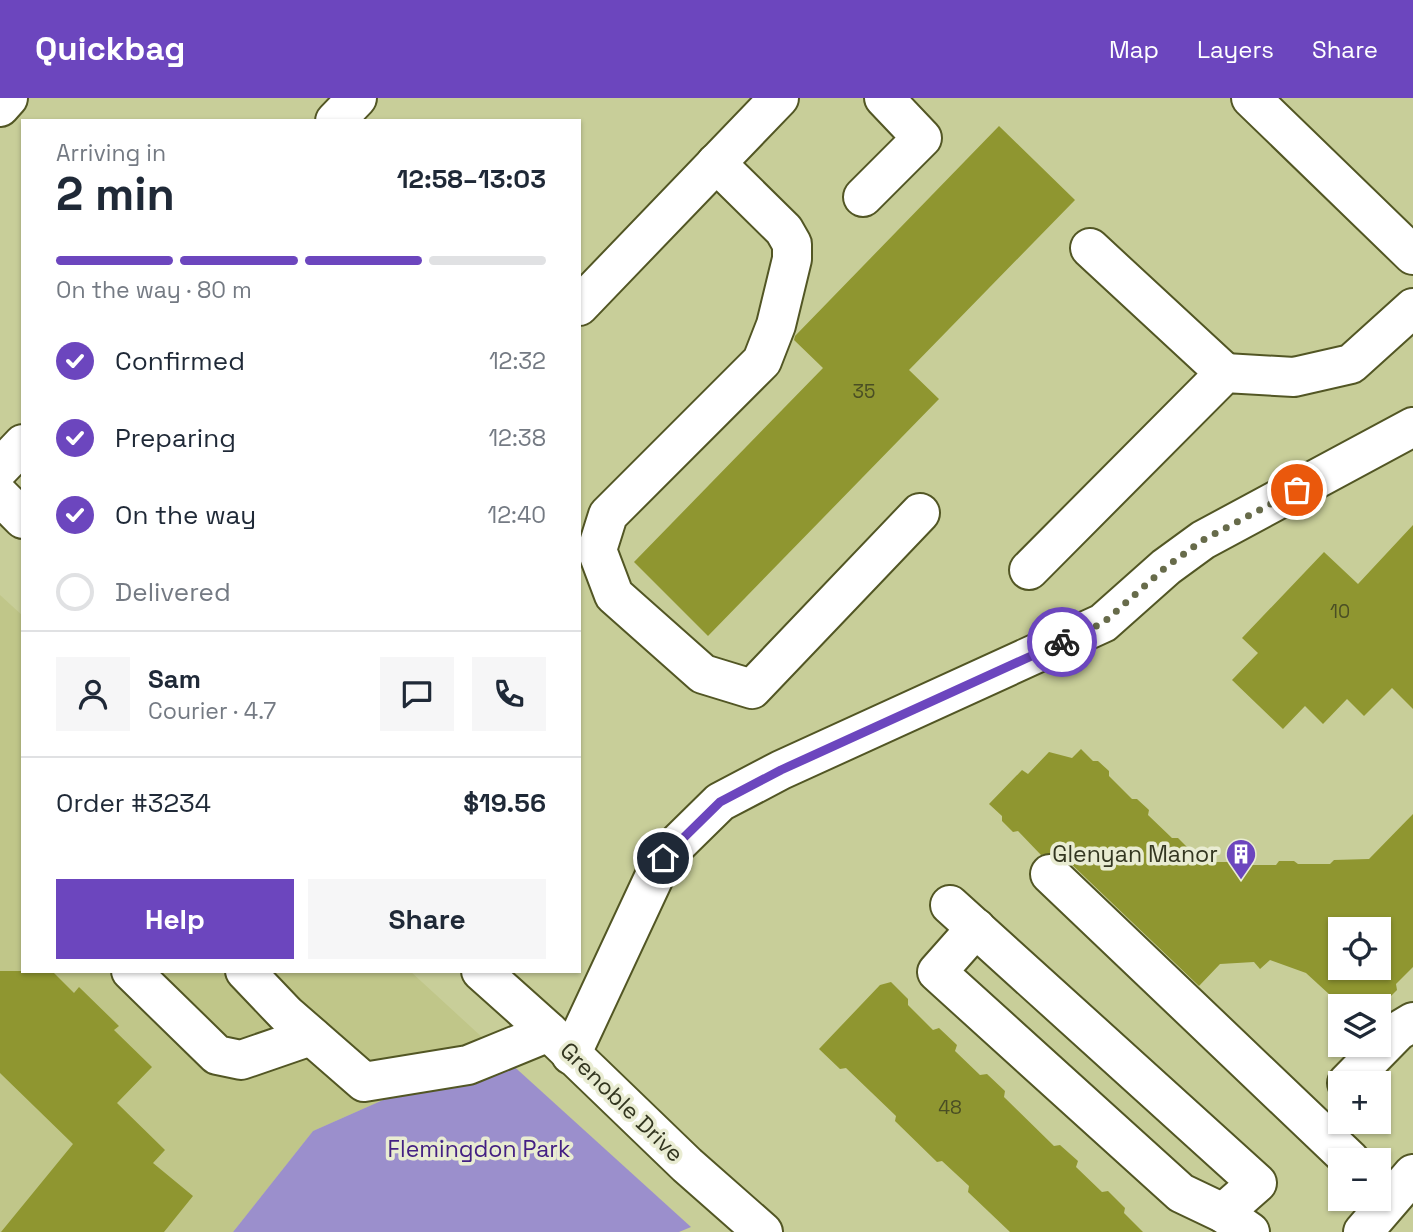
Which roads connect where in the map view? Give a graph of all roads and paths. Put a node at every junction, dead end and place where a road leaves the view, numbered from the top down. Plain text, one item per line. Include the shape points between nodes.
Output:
1 (8, 98) edge
2 (357, 98) edge
3 (779, 98) edge
4 (884, 98) edge
5 (1251, 98) edge
6 (0, 107) edge
7 (337, 119) edge
8 (716, 163) junction
9 (863, 197) dead end
10 (1090, 248) dead end
11 (1413, 255) edge
12 (581, 304) edge
13 (1413, 308) edge
14 (1225, 373) junction
15 (1413, 427) edge
16 (21, 446) edge
17 (0, 468) edge
18 (0, 496) edge
19 (920, 513) dead end
20 (21, 517) edge
21 (1028, 570) dead end
22 (1050, 874) dead end
23 (133, 973) edge
24 (247, 973) edge
25 (483, 973) edge
26 (1413, 1022) edge
27 (311, 1036) junction
28 (560, 1043) junction
29 (1359, 1071) edge
30 (1328, 1102) edge
31 (1309, 1122) junction
32 (1337, 1148) edge
33 (1394, 1187) edge
34 (1237, 1223) edge
35 (763, 1232) edge
36 (1363, 1232) edge

1 - 6 street
2 - 7 street
3 - 8 street
4 - 9 street via 922,138
5 - 11 street
8 - 12 street
8 - 19 street via 784,230 792,244 786,288 762,361 608,515 597,550 614,595 703,674 752,689
10 - 14 street
13 - 14 street via 1351,363 1294,377
14 - 21 street
15 - 28 street via 1203,540 1103,623 720,802 663,858
16 - 17 street
18 - 20 street
22 - 31 street
23 - 27 street via 218,1055 241,1060
24 - 27 street
25 - 28 street, Grenoble Drive
26 - 29 street
27 - 28 street via 364,1082 468,1065
28 - 35 street, Grenoble Drive
30 - 31 street
31 - 32 street
33 - 36 street
34 - 34 street via 1257,1182 963,917 937,972 1181,1193

